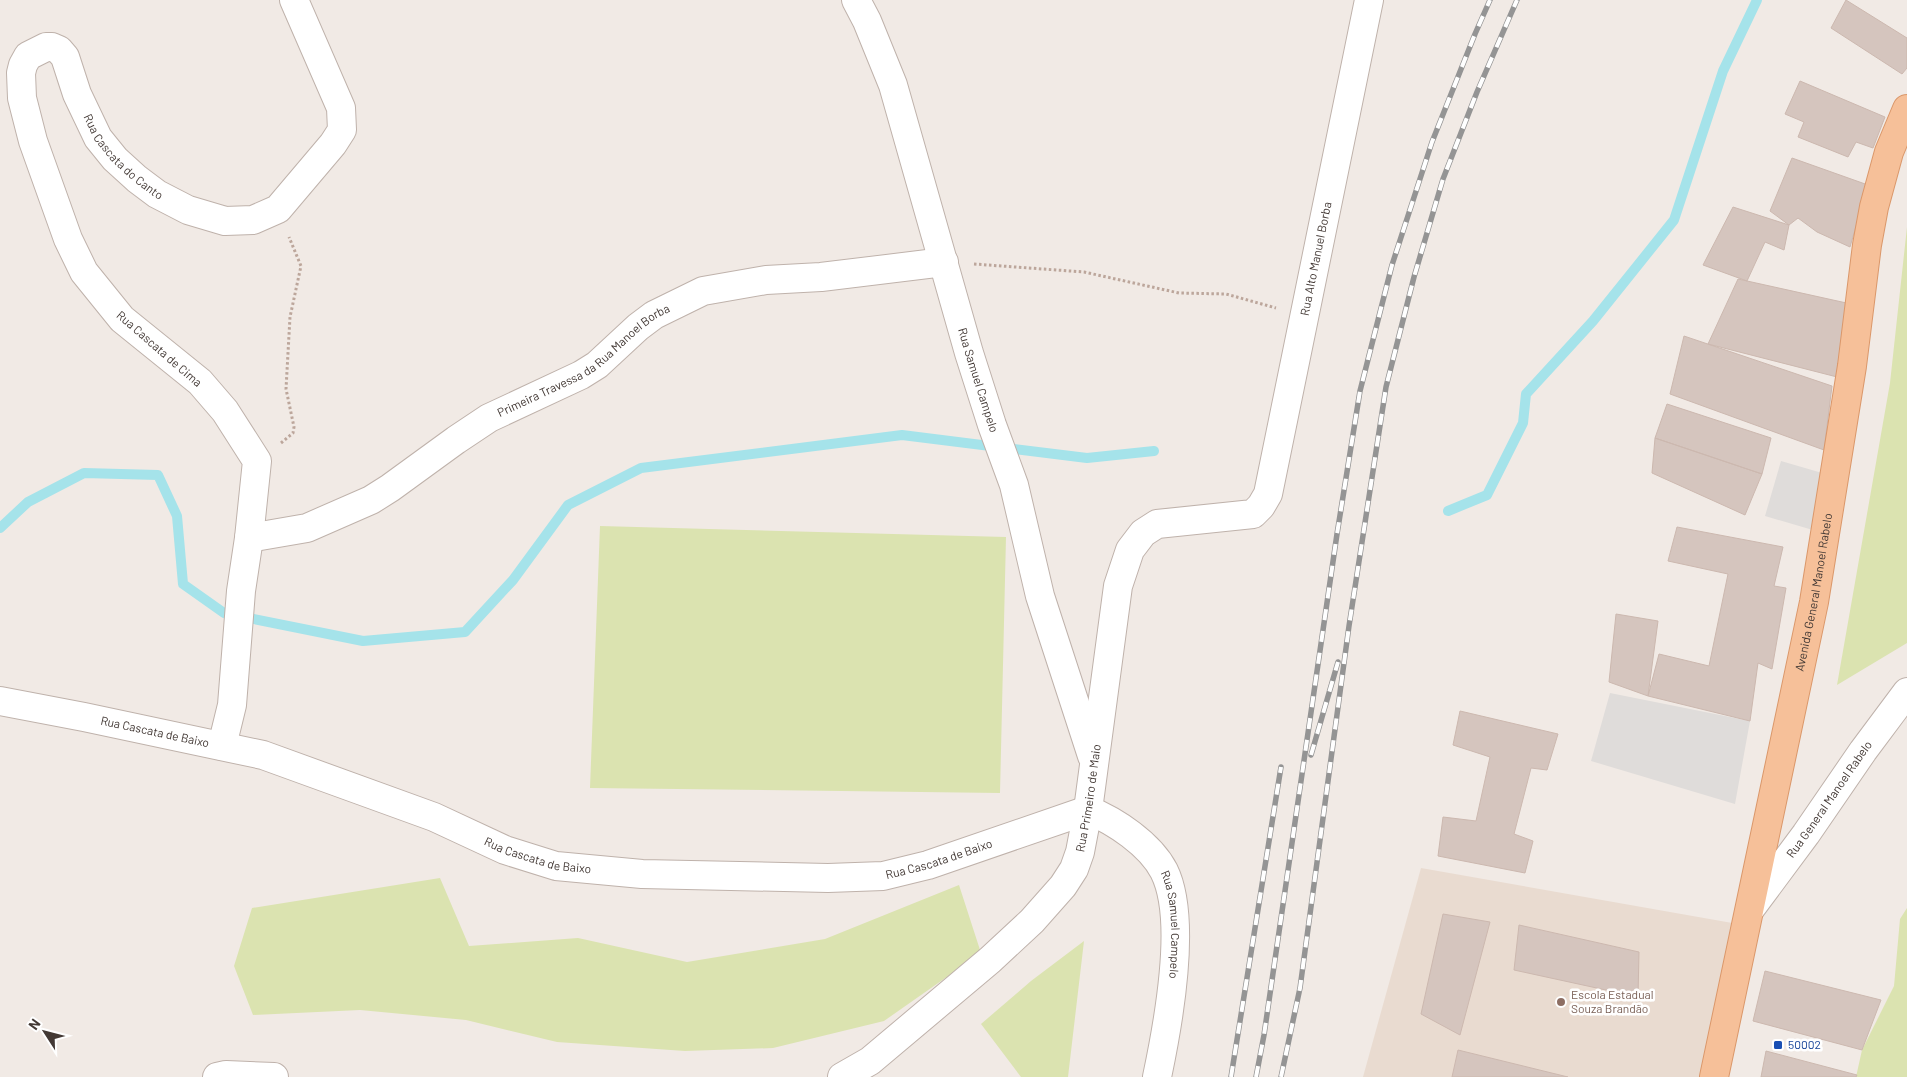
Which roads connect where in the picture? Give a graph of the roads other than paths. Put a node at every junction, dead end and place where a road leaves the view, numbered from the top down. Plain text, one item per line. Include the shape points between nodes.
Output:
1 (294, 0) edge
2 (856, 0) edge
3 (1369, 0) edge
4 (21, 73) joint
5 (1907, 109) edge
6 (944, 262) junction
7 (1253, 514) joint
8 (249, 538) junction
9 (1907, 692) edge
10 (0, 701) edge
11 (222, 746) junction
12 (1094, 764) junction
13 (1088, 810) junction
14 (1751, 908) junction
15 (217, 1077) edge
16 (274, 1077) edge
17 (842, 1077) edge
18 (1157, 1077) edge
19 (1714, 1077) edge

1 - 4 street, Rua Cascata do Canto via 342,108 342,130 278,208 253,220 225,221 188,210 157,194 114,159 98,138 77,94 65,57 59,50 46,47 28,56
2 - 6 street, Rua Samuel Campelo via 893,85
3 - 7 street, Rua Alto Manuel Borba via 1268,494
4 - 8 street, Rua Cascata de Cima via 22,98 33,141 68,239 84,272 122,319 200,382 225,411 257,461
5 - 14 main road, Avenida General Manoel Rabelo via 1888,152 1874,207 1814,602
6 - 8 street, Primeira Travessa da Rua Manoel Borba via 821,277 766,280 703,291 654,315 581,375 489,418 371,500 307,528
6 - 12 street, Rua Samuel Campelo via 969,353 1014,485 1040,596
7 - 12 street, Rua Primeiro de Maio via 1157,524 1143,533 1130,550 1118,586
8 - 11 street via 241,591 232,705
9 - 14 street, Rua General Manoel Rabelo
10 - 11 street, Rua Cascata de Baixo
11 - 13 street, Rua Cascata de Baixo via 263,755 368,792 434,816 506,850 556,866 642,874 883,876 928,865
12 - 13 street, Rua Primeiro de Maio
13 - 17 street, Rua Primeiro de Maio via 1074,869 1032,921 870,1061
13 - 18 street, Rua Samuel Campelo via 1117,825 1148,851 1163,870 1172,895 1176,937 1166,1033
14 - 19 main road, Avenida General Manoel Rabelo
15 - 16 street

